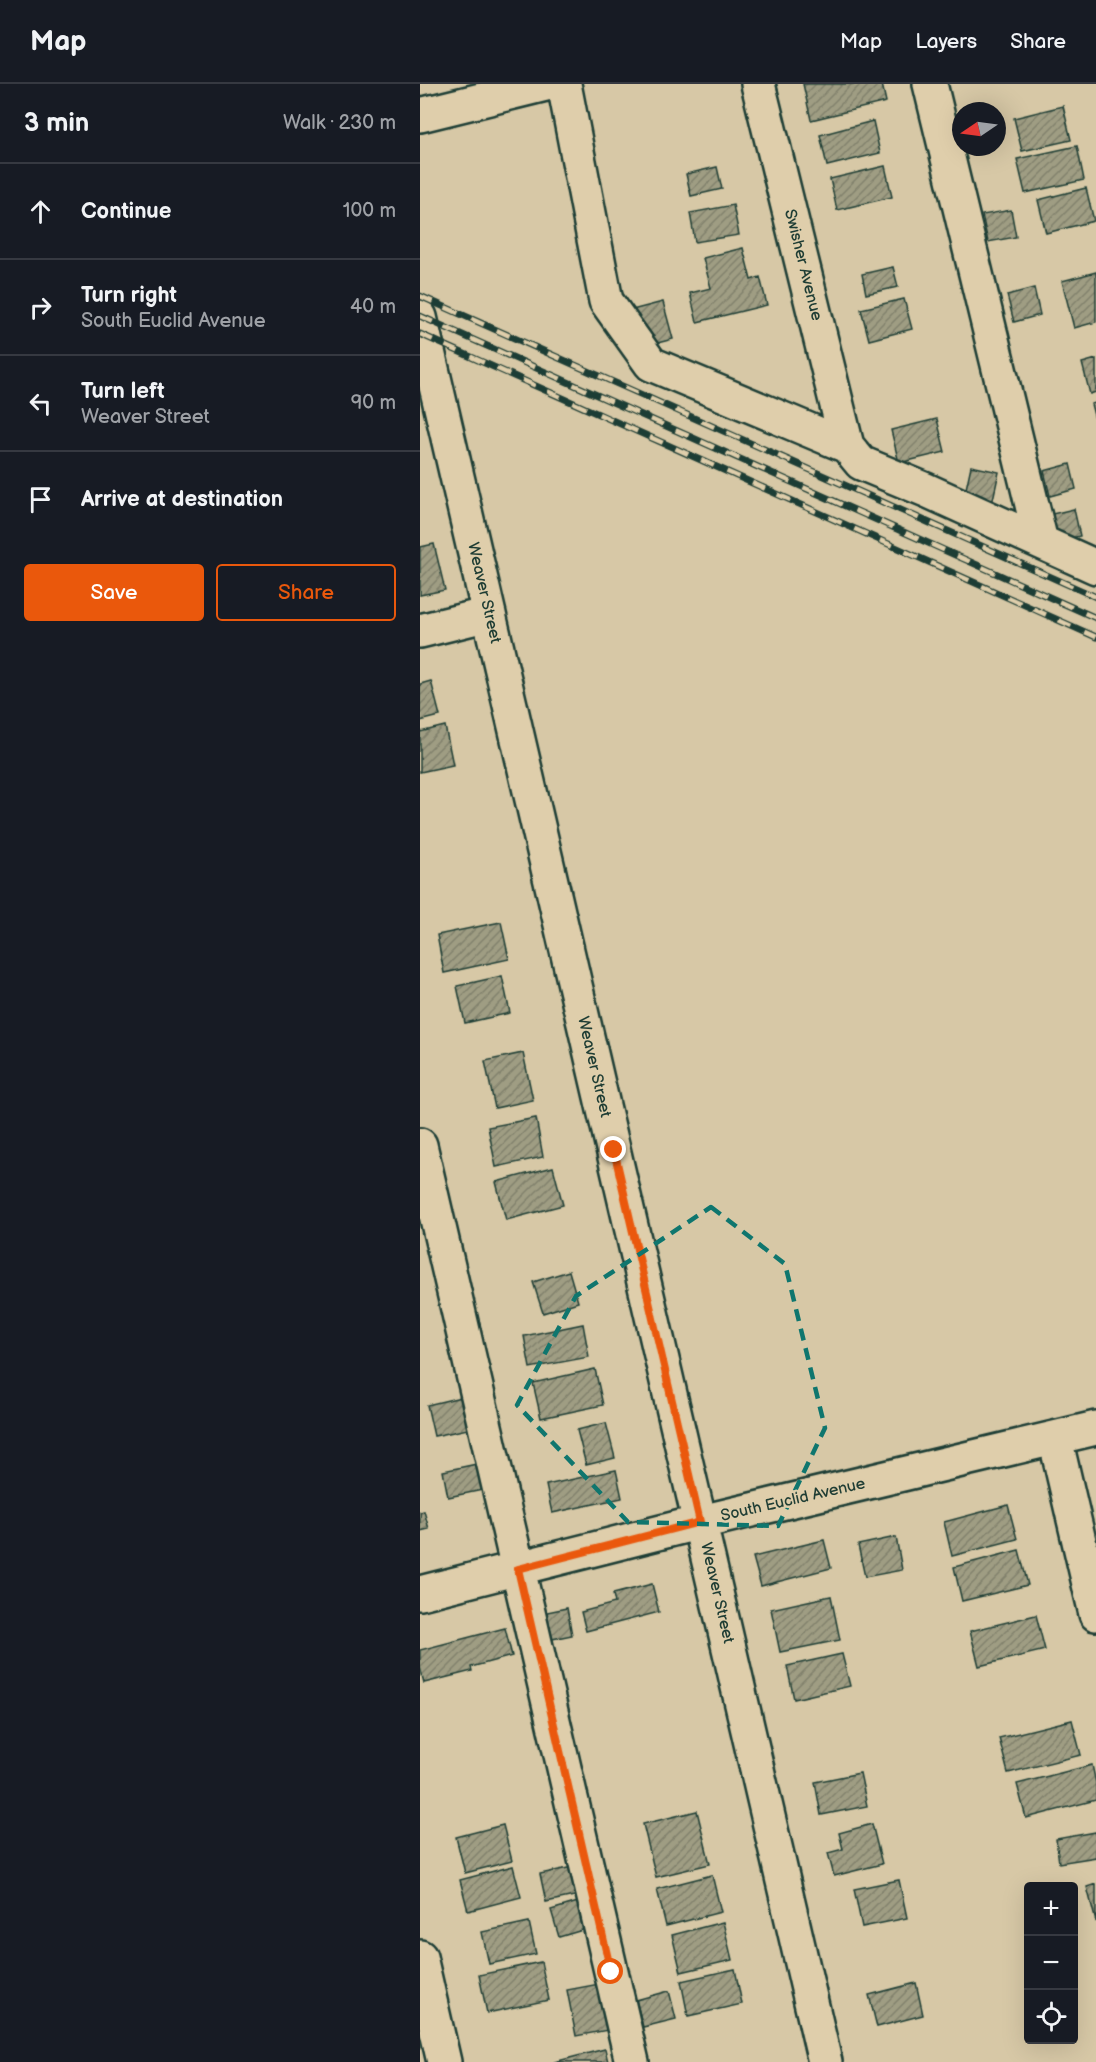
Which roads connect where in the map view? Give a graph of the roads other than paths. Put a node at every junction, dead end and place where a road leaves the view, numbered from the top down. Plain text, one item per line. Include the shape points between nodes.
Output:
1 (546, 84) edge
2 (564, 84) edge
3 (758, 84) edge
4 (930, 84) edge
5 (420, 115) edge
6 (420, 317) edge
7 (428, 374) edge
8 (847, 446) junction
9 (1041, 542) junction
10 (1096, 567) edge
11 (489, 614) junction
12 (420, 631) edge
13 (420, 1145) edge
14 (1096, 1428) edge
15 (1055, 1438) junction
16 (700, 1522) junction
17 (518, 1569) junction
18 (420, 1593) edge
19 (1096, 1614) edge
20 (420, 1957) edge
21 (444, 2062) edge
22 (632, 2062) edge
23 (825, 2062) edge

1 - 5 street
2 - 8 street via 606,302 651,364
3 - 8 street, Swisher Avenue
4 - 9 street
6 - 7 street, Weaver Street
7 - 11 street, Weaver Street
8 - 9 street via 861,463
9 - 10 street
11 - 12 street
11 - 16 street, Weaver Street
13 - 17 street
14 - 15 street, South Euclid Avenue
15 - 16 street, South Euclid Avenue
15 - 19 street
16 - 17 street, South Euclid Avenue
16 - 23 street, Weaver Street
17 - 18 street, South Euclid Avenue
17 - 22 street
20 - 21 street

